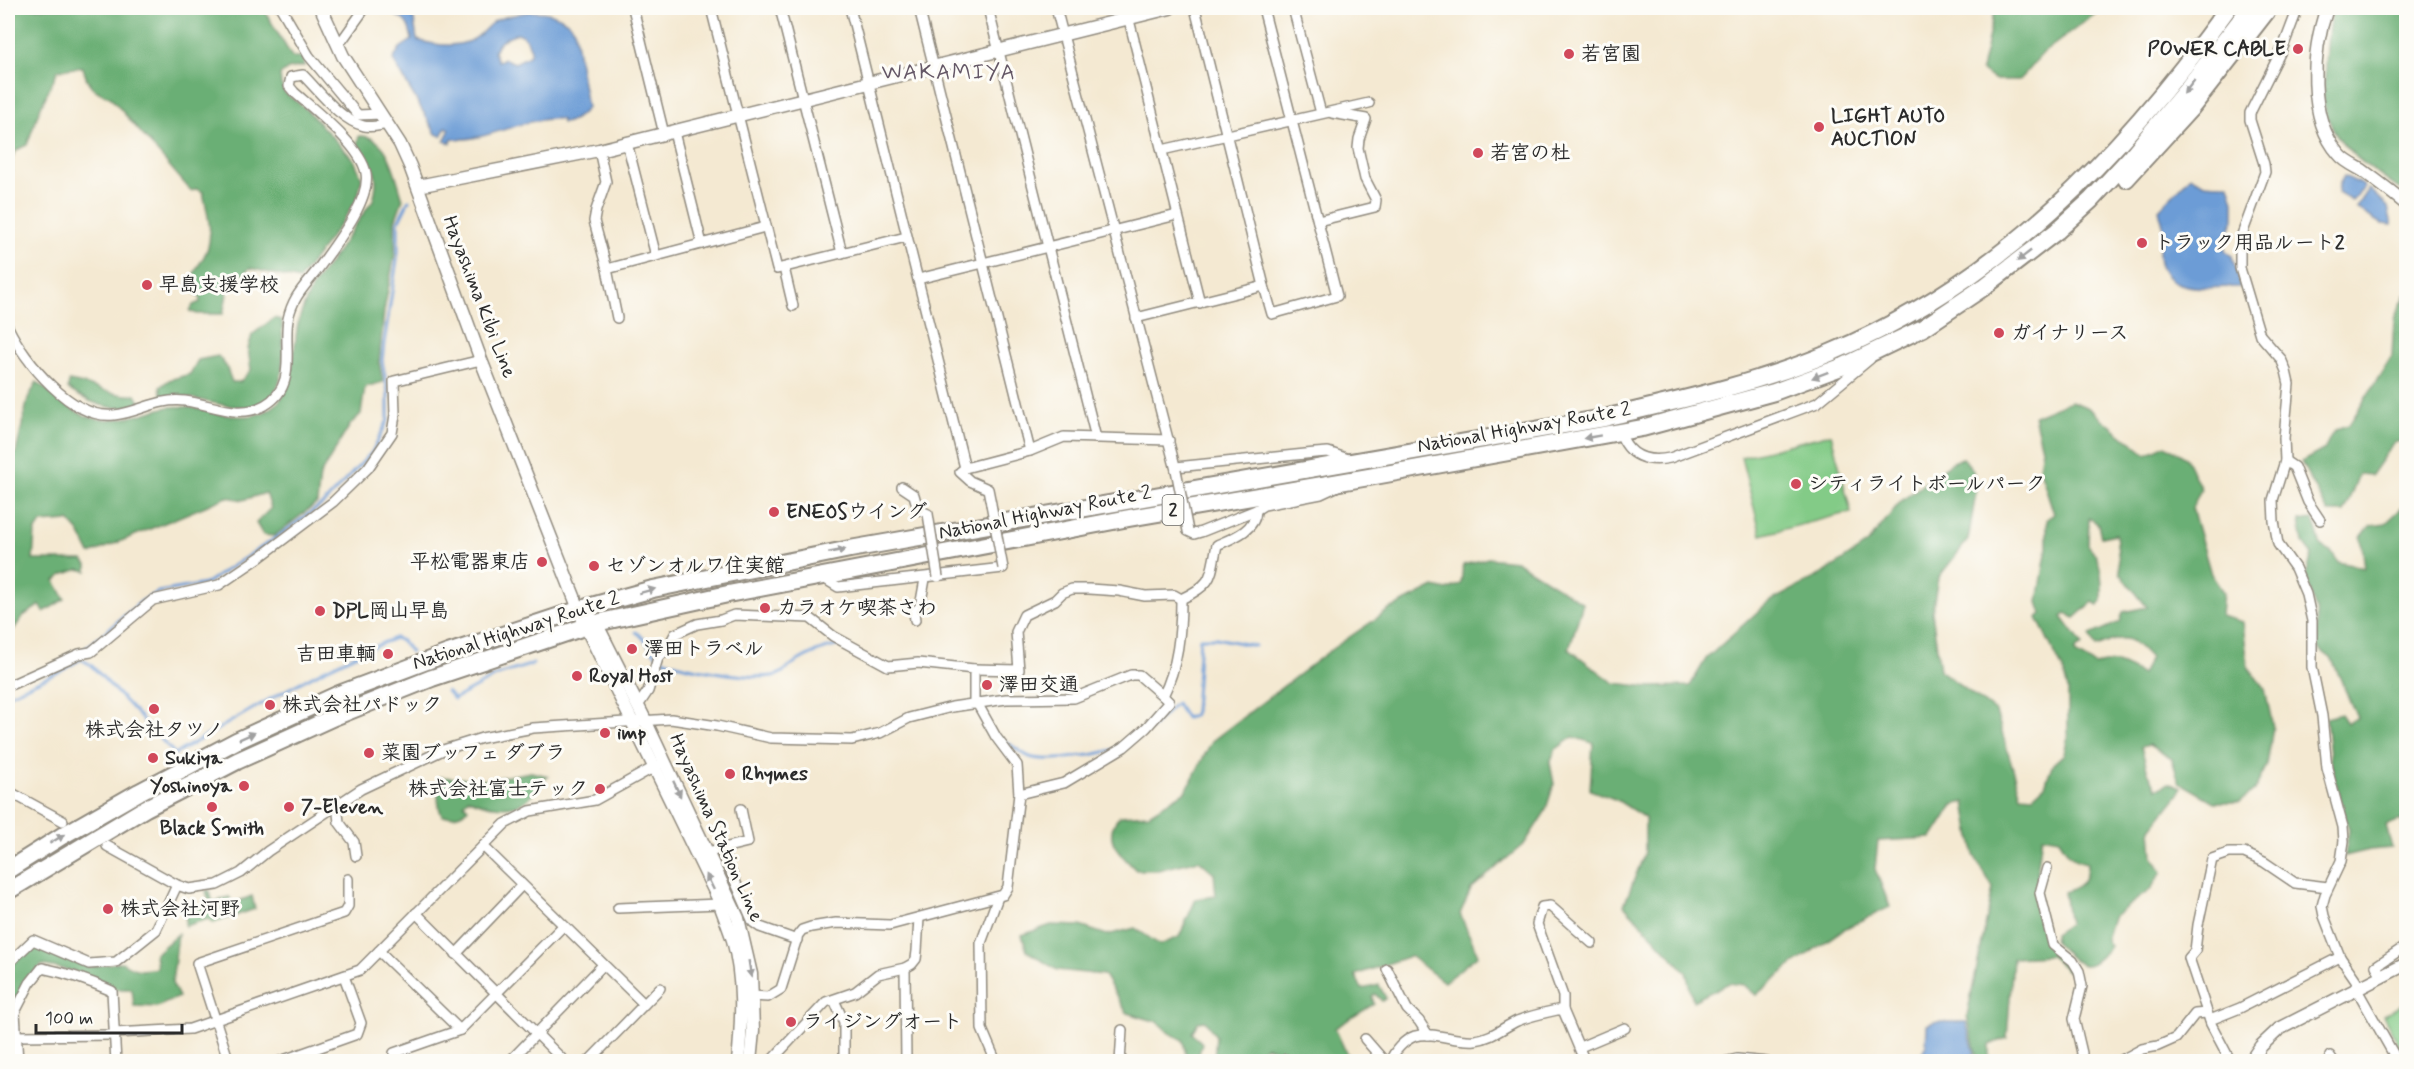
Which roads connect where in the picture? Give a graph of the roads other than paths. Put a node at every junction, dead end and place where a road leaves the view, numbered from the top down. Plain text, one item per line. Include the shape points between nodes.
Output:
1 (281, 8) edge
2 (321, 8) edge
3 (365, 8) edge
4 (633, 8) edge
5 (711, 8) edge
6 (780, 8) edge
7 (850, 8) edge
8 (919, 8) edge
9 (988, 8) edge
10 (1056, 8) edge
11 (1170, 8) edge
12 (1195, 8) edge
13 (1263, 8) edge
14 (1293, 8) edge
15 (2250, 8) edge
16 (2270, 8) edge
17 (2298, 8) edge
18 (2328, 8) edge
19 (2224, 12) edge
20 (1127, 13) edge
21 (1063, 36) junction
22 (338, 44) junction
23 (999, 51) junction
24 (934, 67) junction
25 (868, 82) junction
26 (802, 99) junction
27 (1369, 103) dead end
28 (1326, 113) junction
29 (738, 116) junction
30 (384, 119) junction
31 (1292, 119) junction
32 (669, 133) junction
33 (1227, 135) junction
34 (627, 143) junction
35 (599, 150) junction
36 (1162, 150) junction
37 (418, 186) junction
38 (2406, 204) edge
39 (1177, 216) junction
40 (1318, 221) junction
41 (765, 227) junction
42 (1113, 231) junction
43 (2058, 231) junction
44 (906, 237) junction
45 (702, 244) junction
46 (1048, 248) junction
47 (842, 253) junction
48 (656, 256) junction
49 (983, 264) junction
50 (784, 268) junction
51 (607, 269) junction
52 (918, 279) junction
53 (1263, 286) junction
54 (1200, 303) junction
55 (793, 306) dead end
56 (617, 318) dead end
57 (1136, 318) junction
58 (8, 327) edge
59 (1881, 349) junction
60 (481, 360) junction
61 (1620, 432) junction
62 (1096, 438) junction
63 (1169, 441) junction
64 (1030, 451) junction
65 (1354, 461) junction
66 (2285, 461) junction
67 (965, 468) junction
68 (1176, 469) junction
69 (1343, 482) junction
70 (902, 487) dead end
71 (1256, 510) junction
72 (2320, 520) dead end
73 (820, 576) junction
74 (938, 577) junction
75 (925, 579) junction
76 (1182, 599) junction
77 (581, 609) junction
78 (915, 620) dead end
79 (591, 625) junction
80 (974, 669) junction
81 (8, 686) edge
82 (1163, 696) junction
83 (974, 704) junction
84 (638, 706) junction
85 (645, 720) junction
86 (632, 721) junction
87 (8, 754) edge
88 (659, 764) junction
89 (8, 791) edge
90 (1019, 794) junction
91 (337, 805) junction
92 (741, 809) dead end
93 (63, 821) dead end
94 (107, 846) dead end
95 (483, 846) junction
96 (721, 849) junction
97 (707, 852) junction
98 (356, 856) dead end
99 (2047, 868) dead end
100 (8, 870) edge
101 (348, 879) dead end
102 (177, 885) junction
103 (522, 885) junction
104 (2328, 887) junction
105 (8, 891) edge
106 (998, 897) junction
107 (720, 904) junction
108 (618, 908) dead end
109 (416, 914) junction
110 (919, 918) junction
111 (562, 926) junction
112 (797, 940) junction
113 (1592, 943) dead end
114 (2406, 946) edge
115 (379, 951) junction
116 (456, 954) junction
117 (2340, 957) junction
118 (8, 964) edge
119 (2406, 964) edge
120 (603, 965) junction
121 (905, 968) junction
122 (1387, 969) dead end
123 (344, 976) junction
124 (2382, 976) junction
125 (2358, 987) junction
126 (660, 988) dead end
127 (496, 994) junction
128 (752, 996) junction
129 (834, 1000) junction
130 (644, 1004) junction
131 (1563, 1010) junction
132 (11, 1015) edge
133 (2208, 1016) junction
134 (215, 1020) junction
135 (1625, 1028) dead end
136 (460, 1030) junction
137 (1122, 1030) dead end
138 (536, 1033) junction
139 (115, 1034) junction
140 (1428, 1035) junction
141 (16, 1036) junction
142 (1365, 1039) dead end
143 (1580, 1047) junction
144 (18, 1062) edge
145 (116, 1062) edge
146 (229, 1062) edge
147 (278, 1062) edge
148 (397, 1062) edge
149 (510, 1062) edge
150 (565, 1062) edge
151 (588, 1062) edge
152 (738, 1062) edge
153 (750, 1062) edge
154 (770, 1062) edge
155 (844, 1062) edge
156 (906, 1062) edge
157 (996, 1062) edge
158 (1120, 1062) edge
159 (1384, 1062) edge
160 (1390, 1062) edge
161 (1585, 1062) edge
162 (1724, 1062) edge
163 (1767, 1062) edge
164 (2081, 1062) edge
165 (2118, 1062) edge
166 (2231, 1062) edge
167 (2250, 1062) edge
168 (2398, 1062) edge

1 - 30 street via 309,56 358,115
2 - 22 main road, Hayashima Kibi Line
3 - 22 street
4 - 32 street
5 - 29 street
6 - 26 street
7 - 25 street
8 - 24 street
9 - 23 street
10 - 21 street
11 - 20 main road
12 - 33 street
13 - 31 street
14 - 28 street
15 -> 43 highway, National Highway Route 2 / 2 via 2128,160
16 - 43 highway via 2156,147 2108,197
17 - 66 street via 2250,113 2265,172 2239,253 2243,281 2260,335 2286,371 2289,396
18 - 38 main road via 2316,77 2315,100 2320,121 2339,155
19 - 65 highway, National Highway Route 2 / 2 via 2126,136 2033,229 1961,283 1868,336 1768,376 1685,399 1604,418
20 - 21 main road
20 - 36 street
21 - 23 main road
21 - 42 street
22 - 30 main road, Hayashima Kibi Line
23 - 24 main road
23 - 46 street
24 - 25 main road
24 - 49 street
25 - 26 main road
25 - 44 street
26 - 29 main road
26 - 47 street
27 - 28 street
28 - 31 street
28 - 40 street via 1366,119 1358,148 1365,179 1376,200 1375,207
29 - 32 main road
29 - 41 street
30 - 37 main road, Hayashima Kibi Line
30 - 58 street via 366,127 353,122 303,75 291,77 289,87 358,155 366,183 360,205 294,299 288,320 287,376 282,389 265,405 235,412 185,401 157,402 111,416 93,413 43,380 17,347
31 - 33 street
31 - 40 street
32 - 34 main road
32 - 45 street
33 - 36 street
33 - 53 street
34 - 35 main road
34 - 48 street
35 - 37 main road
35 - 51 street via 606,182 594,222
36 - 39 street
37 - 60 main road, Hayashima Kibi Line
39 - 42 street
39 - 54 street
40 - 53 street via 1337,296 1272,314
41 - 45 street
41 - 50 street via 777,269
42 - 46 street
42 - 57 street
43 -> 59 highway, National Highway Route 2 / 2 via 1923,328
44 - 47 street
44 - 52 street
45 - 48 street
46 - 49 street
46 - 62 street
47 - 50 street
48 - 51 street
49 - 52 street
49 - 64 street
50 - 55 street
51 - 56 street
52 - 67 street
53 - 54 street
54 - 57 street
57 - 63 street
59 -> 61 highway, National Highway Route 2 / 2 via 1774,392
59 - 61 street via 1817,403 1670,458 1641,458 1623,441
60 - 77 main road, Hayashima Kibi Line
60 - 81 street via 394,381 392,433 368,468 318,515 219,585 153,600 91,652
61 -> 69 highway, National Highway Route 2 / 2
62 - 63 street
62 - 64 street via 1064,437
63 - 68 street
64 - 67 street
65 - 68 street via 1328,452
77 -> 65 highway, National Highway Route 2 / 2 via 653,589 850,549
66 - 72 street via 2294,466 2308,502
66 - 104 street via 2273,500 2274,521 2278,544 2295,568 2306,594 2327,768 2343,827 2341,861
67 - 74 street, bridge via 960,472 988,489 1003,568
68 - 71 street, bridge via 1188,531 1201,532
69 - 71 street via 1331,491 1273,502
69 - 73 highway, National Highway Route 2 / 2
70 - 74 street, bridge via 914,495 918,509 928,514
71 - 76 street via 1249,529 1217,545 1209,581
73 - 75 street via 838,587
73 - 79 highway, National Highway Route 2 / 2
74 - 75 street
75 - 78 street
76 - 80 street via 1174,595 1072,589 1024,615 1016,632 1019,670
76 - 82 street via 1180,636 1170,683
77 - 79 main road, Hayashima Kibi Line
100 -> 77 highway, National Highway Route 2 / 2 via 139,792 236,741 339,694
79 - 84 main road, Hayashima Station Line
79 - 86 main road, Hayashima Station Line
79 - 105 highway, National Highway Route 2 / 2 via 432,678 248,756 147,808
80 - 83 street
80 - 84 street via 918,663 888,666 833,636 810,618 734,615 675,634 659,656 648,691
82 - 83 street via 1139,675 1131,675 1074,698 1006,699
82 - 90 street via 1169,702 1160,715 1124,747 1064,783
83 - 85 street via 909,718 880,733 852,740 771,738 670,719
83 - 90 street via 1017,765
84 - 85 main road, Hayashima Station Line
85 - 86 street
85 - 88 main road, Hayashima Station Line
86 - 88 main road, Hayashima Station Line
86 - 91 street via 533,728 482,738 443,750 361,789
87 - 89 street
88 - 95 street via 595,800 546,807 516,817
88 -> 97 main road, Hayashima Station Line
107 -> 88 main road, Hayashima Station Line
89 - 93 street
90 - 106 street via 1008,887
91 - 98 street via 339,822 354,842
91 - 102 street via 241,873 217,885 189,889
92 - 96 street via 748,842
94 - 102 street
95 - 103 street
95 - 109 street
96 - 97 street
96 - 112 street via 753,922
97 -> 128 main road, Hayashima Station Line via 738,918 752,974
99 - 164 street via 2040,893 2053,945 2073,961 2082,986 2074,1019
101 - 134 street via 348,906 344,913 197,963
102 - 118 street via 156,930 116,962 89,964 33,940
103 - 111 street
103 - 116 street
104 - 117 street via 2322,906
104 - 133 street via 2295,883 2244,853 2212,859 2195,951 2189,958
106 - 110 street
106 - 157 street via 981,943 982,1029
107 - 108 street
107 - 152 main road, Hayashima Station Line via 740,978
109 - 115 street
109 - 116 street
110 - 112 street via 890,925 836,923 811,927 802,930
110 - 121 street via 916,959
111 - 120 street
111 - 127 street
112 - 128 street via 781,989 768,997
113 - 131 street via 1550,906 1542,907 1537,924 1563,996
114 - 124 street via 2376,966
115 - 123 street via 360,970
115 - 136 street
116 - 127 street
117 - 125 street
117 - 133 street via 2240,1008
119 - 124 main road
120 - 130 street
120 - 138 street
121 - 129 street via 878,974 855,992
121 - 156 street
122 - 140 street via 1407,1010
123 - 134 street
123 - 147 street via 361,1023 357,1034
124 - 125 main road
125 - 167 main road via 2279,1029
125 - 168 street
126 - 130 street
127 - 136 street
127 - 138 street
128 - 153 main road, Hayashima Station Line
129 - 154 street via 825,1002
129 - 155 street via 844,1022
130 - 151 street
131 - 140 street via 1515,1022 1490,1037 1475,1040
131 - 143 street
132 - 139 street via 42,968 68,973 112,991
132 - 141 street
133 - 165 street via 2195,1014 2176,1038
133 - 166 street
134 - 139 street via 190,1029
134 - 146 street
135 - 143 street
136 - 148 street via 394,1053
137 - 158 street
138 - 149 street
138 - 150 street
139 - 141 street
139 - 145 street
140 - 160 street via 1415,1036 1402,1044
141 - 144 street
142 - 159 street
143 - 161 street
162 - 163 street

